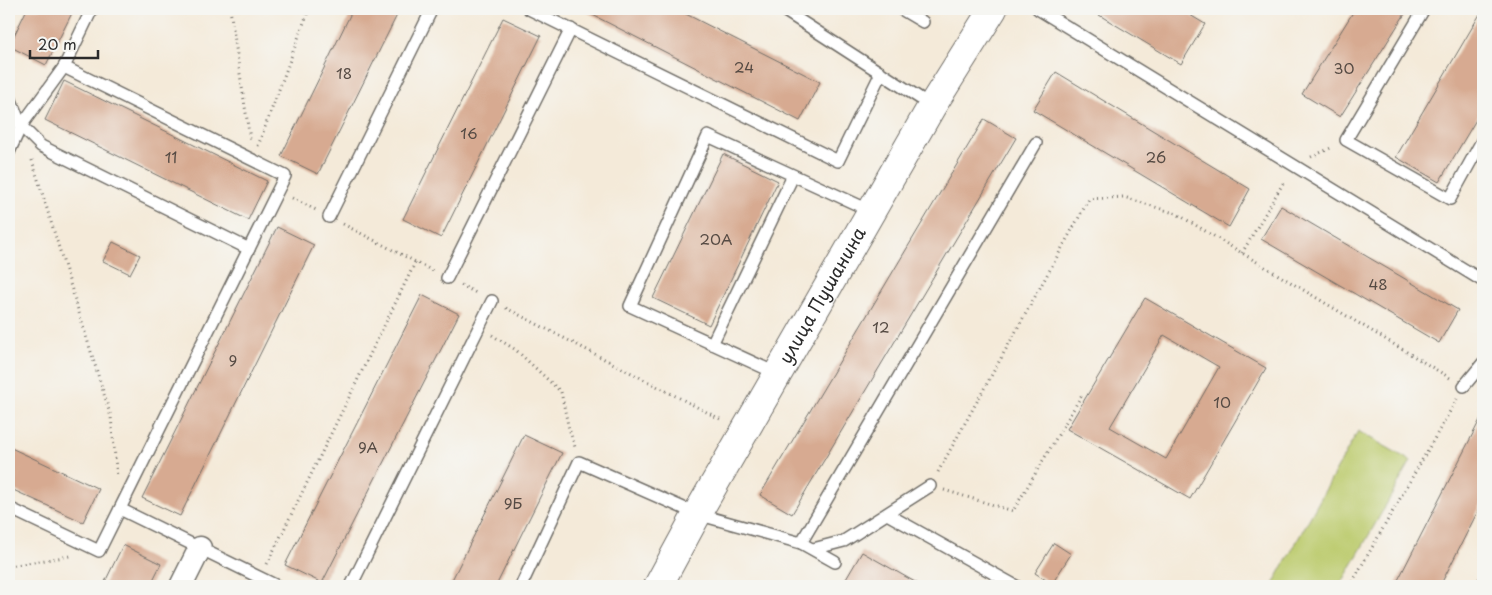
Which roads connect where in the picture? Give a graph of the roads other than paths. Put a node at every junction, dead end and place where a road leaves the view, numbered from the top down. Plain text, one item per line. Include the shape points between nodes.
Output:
1 (92, 9) edge
2 (432, 9) edge
3 (529, 9) edge
4 (782, 9) edge
5 (901, 9) edge
6 (993, 9) edge
7 (1038, 9) edge
8 (1424, 9) edge
9 (923, 22) dead end
10 (571, 30) junction
11 (64, 67) junction
12 (881, 73) junction
13 (9, 95) edge
14 (932, 106) junction
15 (21, 126) junction
16 (1483, 139) edge
17 (1036, 143) dead end
18 (9, 152) edge
19 (793, 176) junction
20 (871, 211) junction
21 (329, 217) road end
22 (249, 249) junction
23 (447, 278) road end
24 (1483, 281) edge
25 (492, 301) road end
26 (712, 344) junction
27 (1483, 364) edge
28 (778, 374) junction
29 (1464, 386) road end
30 (930, 486) road end
31 (9, 508) edge
32 (120, 509) junction
33 (698, 514) junction
34 (887, 514) junction
35 (801, 543) junction
36 (200, 548) junction
37 (813, 549) junction
38 (835, 562) dead end
39 (1483, 583) edge
40 (181, 586) edge
41 (277, 586) edge
42 (351, 586) edge
43 (521, 586) edge
44 (658, 586) edge
45 (1016, 586) edge
46 (1481, 586) edge

1 - 11 lane
2 - 21 lane
3 - 10 lane
4 - 12 lane
5 - 9 lane
6 - 14 street, улица Пушанина
7 - 24 lane
8 - 16 lane via 1346,140 1450,199
10 - 12 lane via 838,161
10 - 23 lane
11 - 15 lane
11 - 22 lane via 284,176
12 - 14 lane
13 - 15 lane
14 - 20 street, улица Пушанина
15 - 18 lane
15 - 22 lane via 41,146
17 - 35 lane
19 - 20 lane
19 - 26 lane
19 - 26 lane via 708,136 630,306
20 - 28 street, улица Пушанина
22 - 32 lane
25 - 42 lane
26 - 28 lane
27 - 29 lane
28 - 33 street, улица Пушанина
30 - 34 lane
31 - 32 lane via 99,552
32 - 36 lane
33 - 35 lane
33 - 43 lane via 579,462
33 - 44 street, улица Пушанина
34 - 37 lane via 844,541
34 - 45 lane
35 - 37 lane
36 - 40 street
36 - 41 lane
37 - 38 lane
39 - 46 lane

